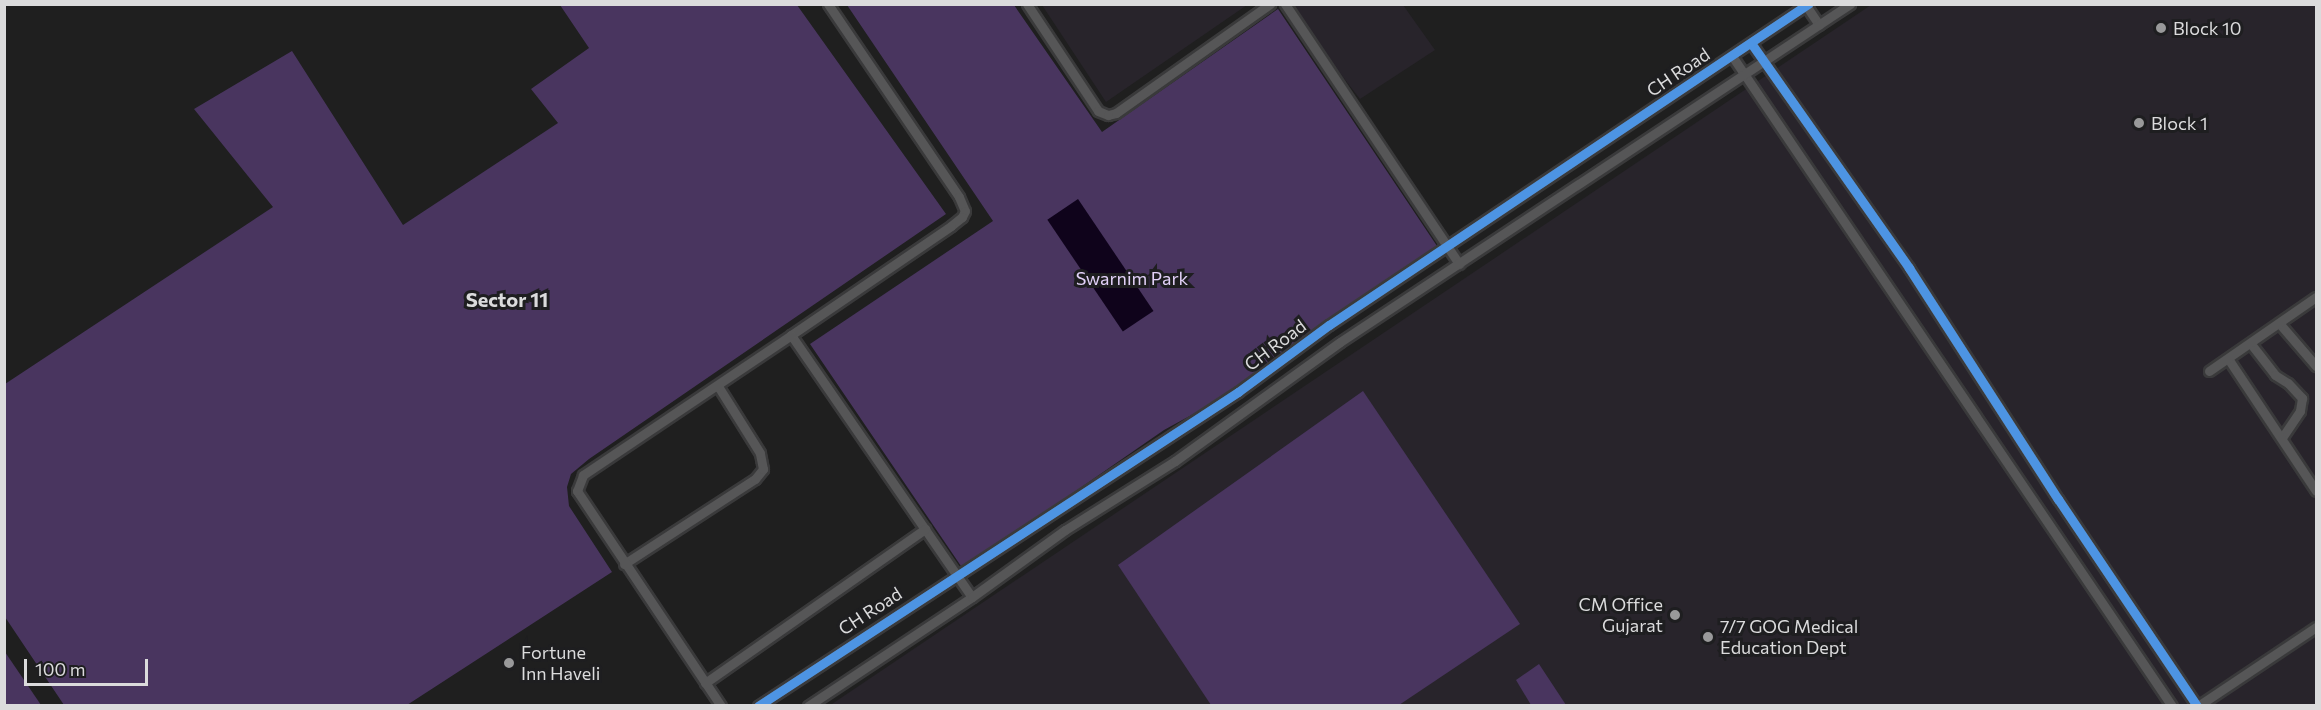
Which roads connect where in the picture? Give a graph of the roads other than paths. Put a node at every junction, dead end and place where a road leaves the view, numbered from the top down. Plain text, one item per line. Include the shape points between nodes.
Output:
1 (828, 4) edge
2 (1028, 4) edge
3 (1270, 4) edge
4 (1285, 4) edge
5 (1850, 4) edge
6 (1806, 5) edge
7 (1819, 26) junction
8 (1751, 43) junction
9 (1732, 56) junction
10 (1764, 63) junction
11 (1744, 74) junction
12 (1448, 248) junction
13 (1459, 264) junction
14 (2316, 297) edge
15 (2280, 323) junction
16 (791, 335) junction
17 (2251, 344) junction
18 (2229, 360) junction
19 (2316, 366) edge
20 (2209, 372) dead end
21 (718, 386) junction
22 (2282, 438) junction
23 (2316, 491) edge
24 (925, 529) junction
25 (624, 564) junction
26 (957, 575) junction
27 (972, 597) junction
28 (2316, 627) edge
29 (705, 683) junction
30 (721, 705) edge
31 (758, 705) edge
32 (808, 705) edge
33 (2172, 705) edge
34 (2197, 705) edge

1 - 16 street via 965,211 951,226
2 - 3 street via 1098,111 1108,115
4 - 12 street
5 - 7 street, CH Road
6 - 7 street
6 - 8 street, CH Road
7 - 10 street, CH Road
8 - 9 street, CH Road
8 - 10 street
9 - 11 street
9 - 12 street, CH Road
10 - 11 street, CH Road
10 - 34 street via 1909,268
11 - 13 street, CH Road
11 - 33 street
12 - 13 street
12 - 26 street, CH Road via 1335,321 1218,405
13 - 27 street, CH Road via 1340,342 1175,461 1058,534
14 - 15 street
15 - 17 street
15 - 19 street
16 - 21 street
16 - 24 street
17 - 18 street
17 - 22 street via 2275,375 2302,398 2300,411
18 - 20 street
18 - 22 street
21 - 25 street via 760,453 763,470
21 - 25 street via 583,475 577,491 581,501
22 - 23 street
24 - 26 street
24 - 29 street
25 - 29 street
26 - 27 street
26 - 31 street, CH Road
27 - 32 street, CH Road
28 - 34 street
29 - 30 street

